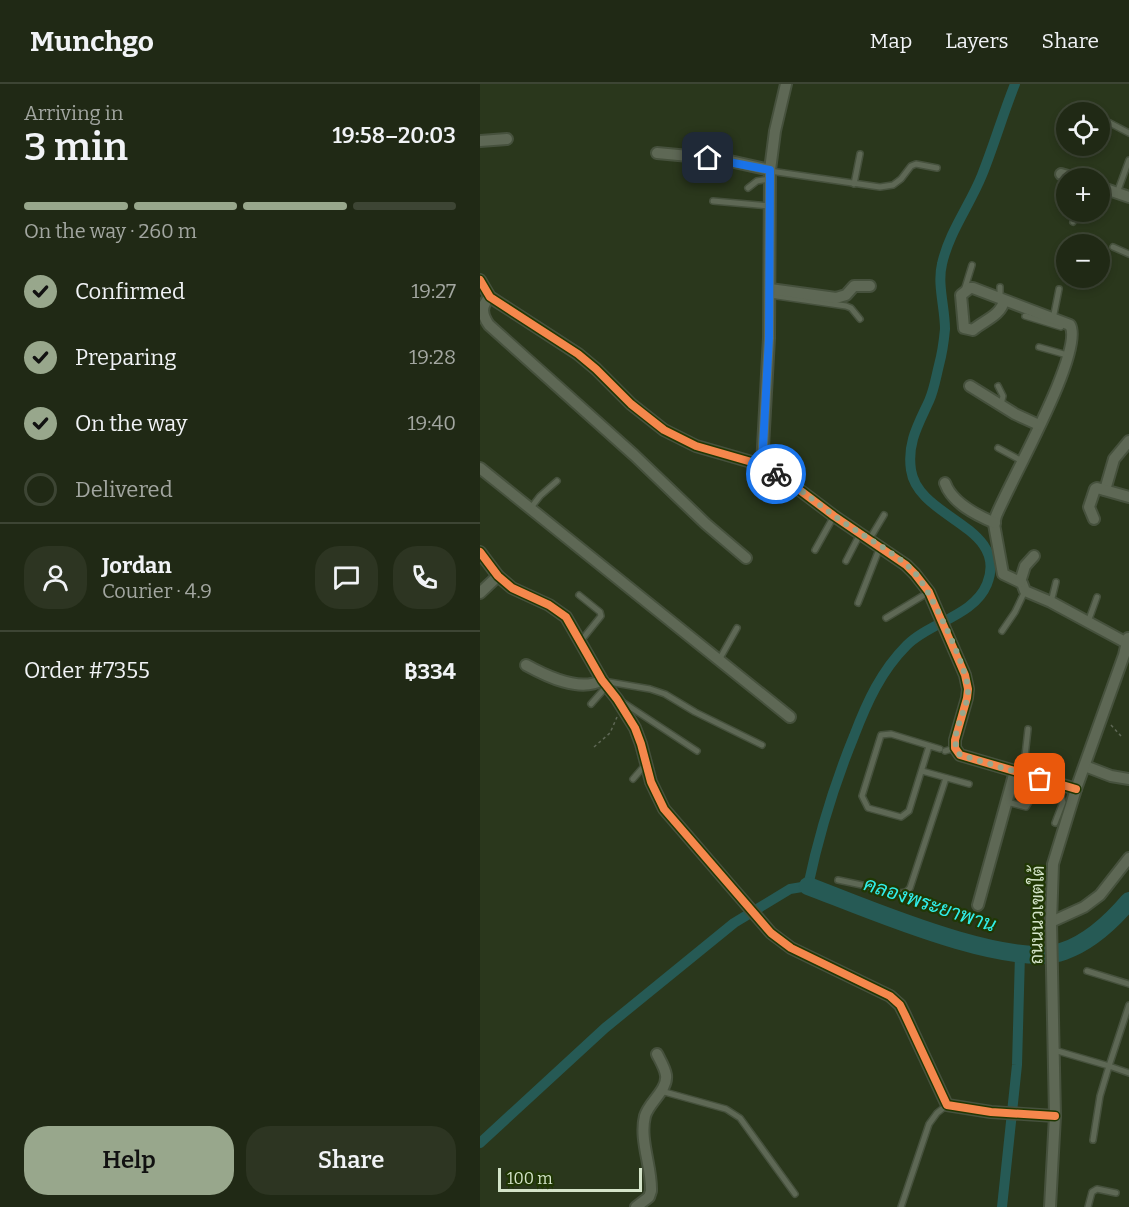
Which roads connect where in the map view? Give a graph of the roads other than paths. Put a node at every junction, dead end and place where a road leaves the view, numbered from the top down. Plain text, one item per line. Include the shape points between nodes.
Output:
1 (786, 84) edge
2 (1110, 123) edge
3 (1129, 133) edge
4 (507, 139) dead end
5 (480, 141) edge
6 (657, 153) dead end
7 (860, 154) dead end
8 (1129, 160) edge
9 (937, 168) dead end
10 (770, 173) junction
11 (854, 184) junction
12 (748, 188) dead end
13 (1110, 191) edge
14 (1117, 193) junction
15 (1129, 197) edge
16 (713, 201) dead end
17 (769, 206) junction
18 (1113, 248) dead end
19 (1129, 254) edge
20 (972, 265) dead end
21 (480, 280) edge
22 (870, 286) dead end
23 (1059, 289) dead end
24 (770, 292) junction
25 (963, 292) junction
26 (1001, 295) junction
27 (490, 297) junction
28 (1024, 316) dead end
29 (1053, 319) junction
30 (860, 320) dead end
31 (1072, 333) junction
32 (1039, 348) dead end
33 (1069, 355) junction
34 (998, 386) dead end
35 (970, 387) dead end
36 (1001, 405) junction
37 (1039, 425) junction
38 (1129, 441) edge
39 (998, 448) dead end
40 (1022, 461) junction
41 (762, 465) junction
42 (480, 468) edge
43 (556, 481) dead end
44 (945, 483) dead end
45 (1105, 490) junction
46 (1129, 497) edge
47 (530, 509) junction
48 (834, 516) junction
49 (884, 516) dead end
50 (1094, 519) dead end
51 (994, 523) junction
52 (865, 537) junction
53 (880, 548) junction
54 (815, 550) dead end
55 (480, 552) edge
56 (1034, 555) dead end
57 (746, 558) dead end
58 (846, 561) dead end
59 (498, 576) junction
60 (1056, 582) dead end
61 (1023, 586) junction
62 (929, 592) junction
63 (480, 593) edge
64 (579, 595) dead end
65 (1097, 597) dead end
66 (1051, 602) junction
67 (858, 603) dead end
68 (886, 618) dead end
69 (1088, 622) junction
70 (737, 627) dead end
71 (1002, 631) dead end
72 (1128, 639) edge
73 (579, 643) junction
74 (1126, 657) edge
75 (718, 660) junction
76 (526, 665) dead end
77 (604, 684) junction
78 (619, 702) junction
79 (591, 704) dead end
80 (790, 717) dead end
81 (1028, 729) dead end
82 (762, 745) dead end
83 (929, 746) junction
84 (947, 749) junction
85 (698, 751) dead end
86 (646, 764) junction
87 (1085, 766) junction
88 (922, 771) junction
89 (1019, 773) junction
90 (946, 778) junction
91 (1129, 778) edge
92 (633, 779) dead end
93 (969, 784) dead end
94 (1076, 789) junction
95 (1007, 802) junction
96 (1055, 823) dead end
97 (1129, 858) edge
98 (838, 880) dead end
99 (978, 905) dead end
100 (1051, 926) junction
101 (1087, 971) dead end
102 (1129, 984) edge
103 (1129, 1005) edge
104 (1054, 1050) junction
105 (657, 1054) dead end
106 (1109, 1066) junction
107 (1129, 1072) edge
108 (661, 1090) junction
109 (947, 1105) junction
110 (1055, 1116) junction
111 (1093, 1140) dead end
112 (1116, 1192) dead end
113 (795, 1194) dead end
114 (636, 1207) edge
115 (901, 1207) edge
116 (1050, 1207) edge
117 (1088, 1207) edge

1 - 10 street
2 - 3 lane
4 - 5 street
6 - 10 street via 721,159
7 - 11 lane
8 - 14 lane
9 - 11 lane via 916,164 893,185
10 - 11 lane
10 - 12 lane
10 - 17 street
13 - 14 street
14 - 15 street
16 - 17 lane
17 - 24 street
18 - 19 lane
20 - 25 lane
21 - 27 street
22 - 24 street via 854,286 846,295 836,298
23 - 29 lane
24 - 30 lane via 846,306
24 - 41 street
25 - 26 street via 973,288
25 - 26 street via 962,324 968,330 990,319 1003,306
26 - 29 street
27 - 41 street via 578,354 664,430 696,446
27 - 57 street via 482,308 489,326
28 - 31 lane
29 - 31 street via 1070,325
31 - 33 street
32 - 33 lane
33 - 37 street
34 - 36 lane via 1003,396
35 - 36 street
36 - 37 street
37 - 40 street
38 - 45 street via 1114,459
39 - 40 lane
40 - 51 street
41 - 48 street
42 - 47 street
43 - 47 lane
44 - 51 street via 955,498 979,517
45 - 46 street
45 - 50 street via 1095,489 1089,502
47 - 75 street
48 - 52 street
48 - 54 lane
49 - 52 lane
51 - 61 street via 1003,574
52 - 53 street
52 - 58 lane
53 - 62 street via 906,565
53 - 67 lane
55 - 59 street
56 - 61 street via 1025,566
59 - 63 street
59 - 73 street via 512,588 559,611 572,625
60 - 66 lane
61 - 66 street
61 - 71 lane via 1015,612
62 - 68 lane
62 - 84 street via 968,689
64 - 73 lane via 601,616
65 - 69 lane
66 - 69 street
69 - 72 street
70 - 75 lane
72 - 74 street, ถนนนวเขตใต้
73 - 77 street
74 - 87 street, ถนนนวเขตใต้
75 - 80 street
76 - 77 street via 577,684
77 - 78 street
77 - 79 lane
77 - 82 lane via 650,688
78 - 85 lane
78 - 86 street via 635,728
81 - 89 lane
83 - 84 lane
83 - 88 lane
83 - 88 lane via 891,734 881,735 862,796 864,804 902,817 909,811
84 - 89 street
86 - 92 lane
86 - 109 street via 664,809 776,937 791,948 879,989 900,1005
87 - 91 street
87 - 94 street, ถนนนวเขตใต้
88 - 90 lane
89 - 94 street
89 - 95 street
90 - 93 lane
90 - 98 lane via 906,892
94 - 100 street, ถนนนวเขตใต้ via 1053,864
95 - 96 lane via 1026,807 1036,790 1060,795 1063,802
95 - 99 street
97 - 100 street via 1100,895
100 - 104 street, ถนนนวเขตใต้
101 - 102 lane
103 - 106 lane
104 - 106 lane
104 - 110 street, ถนนนวเขตใต้
105 - 108 street via 666,1075
106 - 107 lane
106 - 111 lane
108 - 113 lane via 726,1109 740,1118
108 - 114 street via 649,1107 644,1125 651,1191
109 - 110 street
109 - 115 lane via 929,1124
110 - 116 street, ถนนนวเขตใต้
112 - 117 lane via 1097,1189 1092,1192

